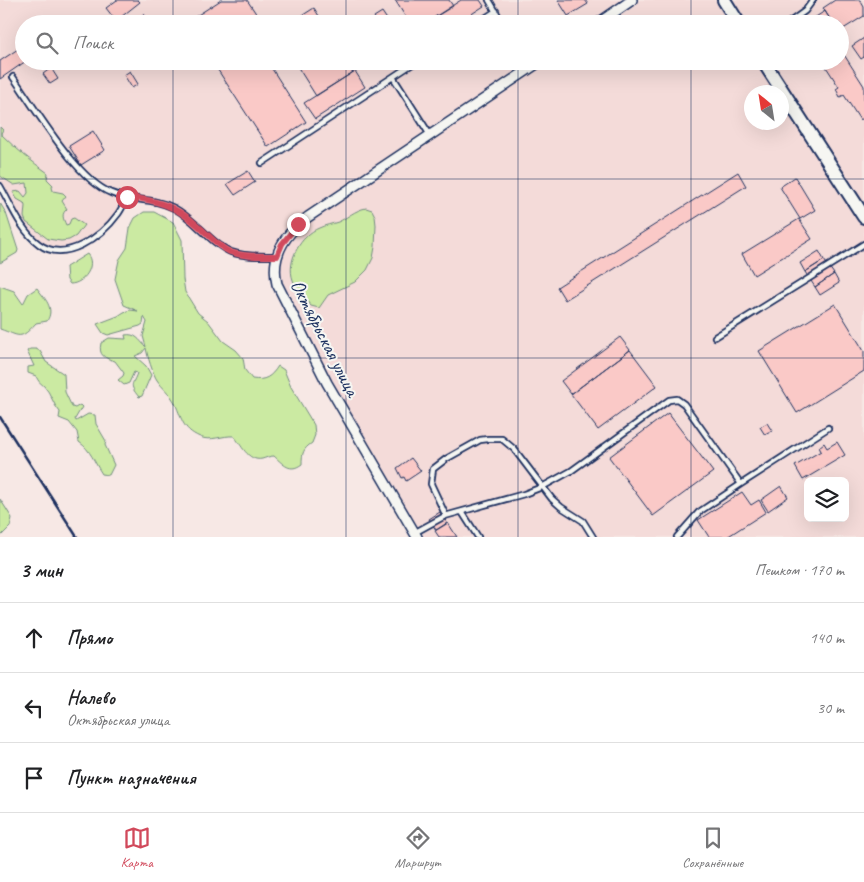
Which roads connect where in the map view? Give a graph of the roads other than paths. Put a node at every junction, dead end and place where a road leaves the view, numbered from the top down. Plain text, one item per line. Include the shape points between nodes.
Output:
1 (489, 0) edge
2 (632, 0) edge
3 (724, 0) edge
4 (814, 0) edge
5 (496, 11) junction
6 (490, 15) edge
7 (498, 15) edge
8 (610, 15) edge
9 (733, 15) edge
10 (799, 15) edge
11 (404, 70) edge
12 (522, 70) edge
13 (769, 70) edge
14 (13, 77) dead end
15 (393, 77) junction
16 (430, 135) junction
17 (262, 163) dead end
18 (0, 186) edge
19 (127, 197) junction
20 (864, 217) edge
21 (864, 244) edge
22 (277, 256) junction
23 (715, 337) dead end
24 (828, 428) dead end
25 (741, 484) junction
26 (542, 487) junction
27 (462, 512) junction
28 (446, 516) junction
29 (416, 535) edge
30 (478, 537) edge
31 (593, 537) edge
32 (677, 537) edge

1 - 5 lane
2 - 8 street
3 - 9 street
4 - 10 lane
5 - 6 lane
5 - 7 lane
11 - 15 lane
12 - 16 street, Октябрьская улица
13 - 20 street
14 - 19 lane via 80,170 104,190
15 - 16 lane
15 - 17 lane
16 - 22 street, Октябрьская улица via 298,224
18 - 19 lane via 30,237 48,250 58,251 81,245 94,236 119,213
19 - 22 lane via 172,207 185,214 219,246 231,252
21 - 23 lane
22 - 29 street, Октябрьская улица via 277,284 312,354
24 - 25 lane
25 - 26 lane via 684,404 677,399 669,400 571,471
25 - 32 lane via 699,512
26 - 27 lane
26 - 28 lane via 508,443 495,438 480,440 433,470 430,484
26 - 31 lane via 561,507 583,521
27 - 28 lane
27 - 30 lane
28 - 29 lane

